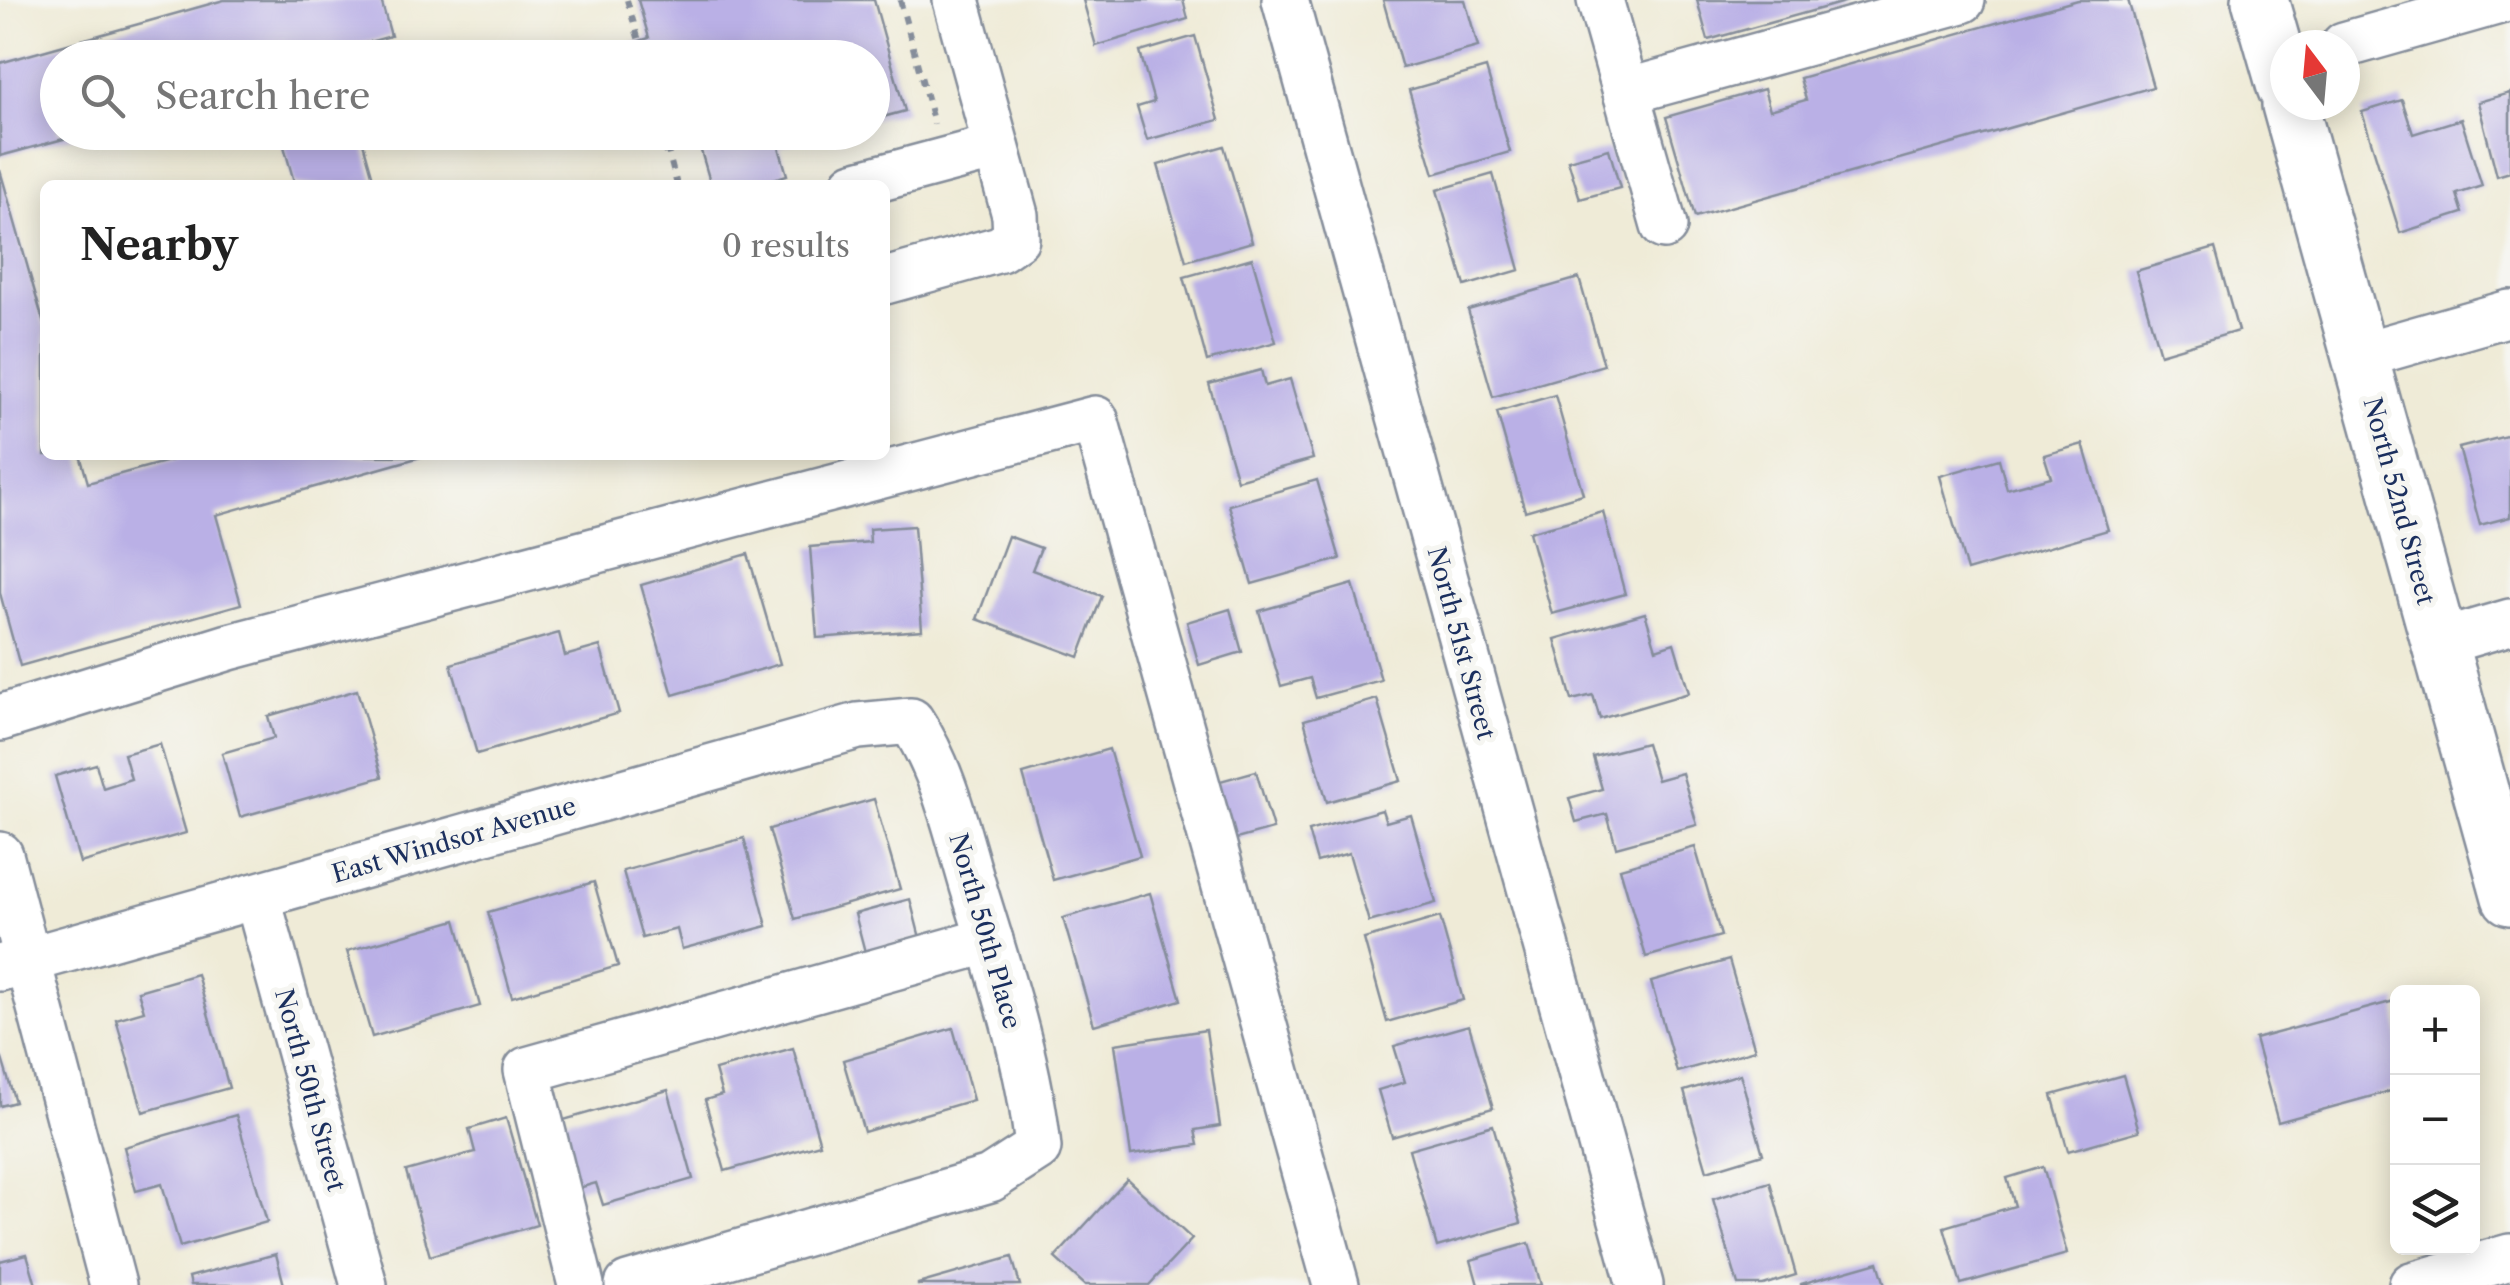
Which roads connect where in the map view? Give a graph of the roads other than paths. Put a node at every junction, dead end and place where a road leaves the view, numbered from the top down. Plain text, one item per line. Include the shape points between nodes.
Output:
1 (956, 0) edge
2 (1285, 0) edge
3 (1600, 0) edge
4 (1962, 0) edge
5 (2260, 0) edge
6 (2503, 0) edge
7 (2270, 32) edge
8 (2360, 40) edge
9 (1626, 92) junction
10 (2296, 120) edge
11 (996, 146) junction
12 (873, 180) edge
13 (1664, 226) dead end
14 (890, 279) edge
15 (2510, 312) edge
16 (2359, 356) junction
17 (2510, 622) edge
18 (2438, 643) junction
19 (0, 718) edge
20 (910, 721) joint
21 (0, 855) edge
22 (257, 896) junction
23 (2510, 897) edge
24 (990, 940) junction
25 (15, 964) edge
26 (2510, 1256) edge
27 (113, 1285) edge
28 (364, 1285) edge
29 (581, 1285) edge
30 (628, 1285) edge
31 (1336, 1285) edge
32 (1640, 1285) edge
33 (2412, 1285) edge

1 - 11 street
2 - 32 street, North 51st Street
3 - 9 street
4 - 9 street
5 - 7 main road, North 52nd Street
6 - 8 street
9 - 13 street
10 - 16 main road, North 52nd Street
11 - 12 street
11 - 14 street via 1016,238 1000,249
15 - 16 street
16 - 18 main road, North 52nd Street
17 - 18 street
18 - 23 main road, North 52nd Street
19 - 31 street via 230,647 1095,419
20 - 22 street, East Windsor Avenue via 858,726
20 - 24 street, North 50th Place via 934,757
21 - 25 street
22 - 25 street, East Windsor Avenue
22 - 28 street, North 50th Street
24 - 29 street via 527,1070
24 - 30 street, North 50th Place via 1033,1101 1038,1148 990,1178
25 - 27 street via 36,1002
26 - 33 street

